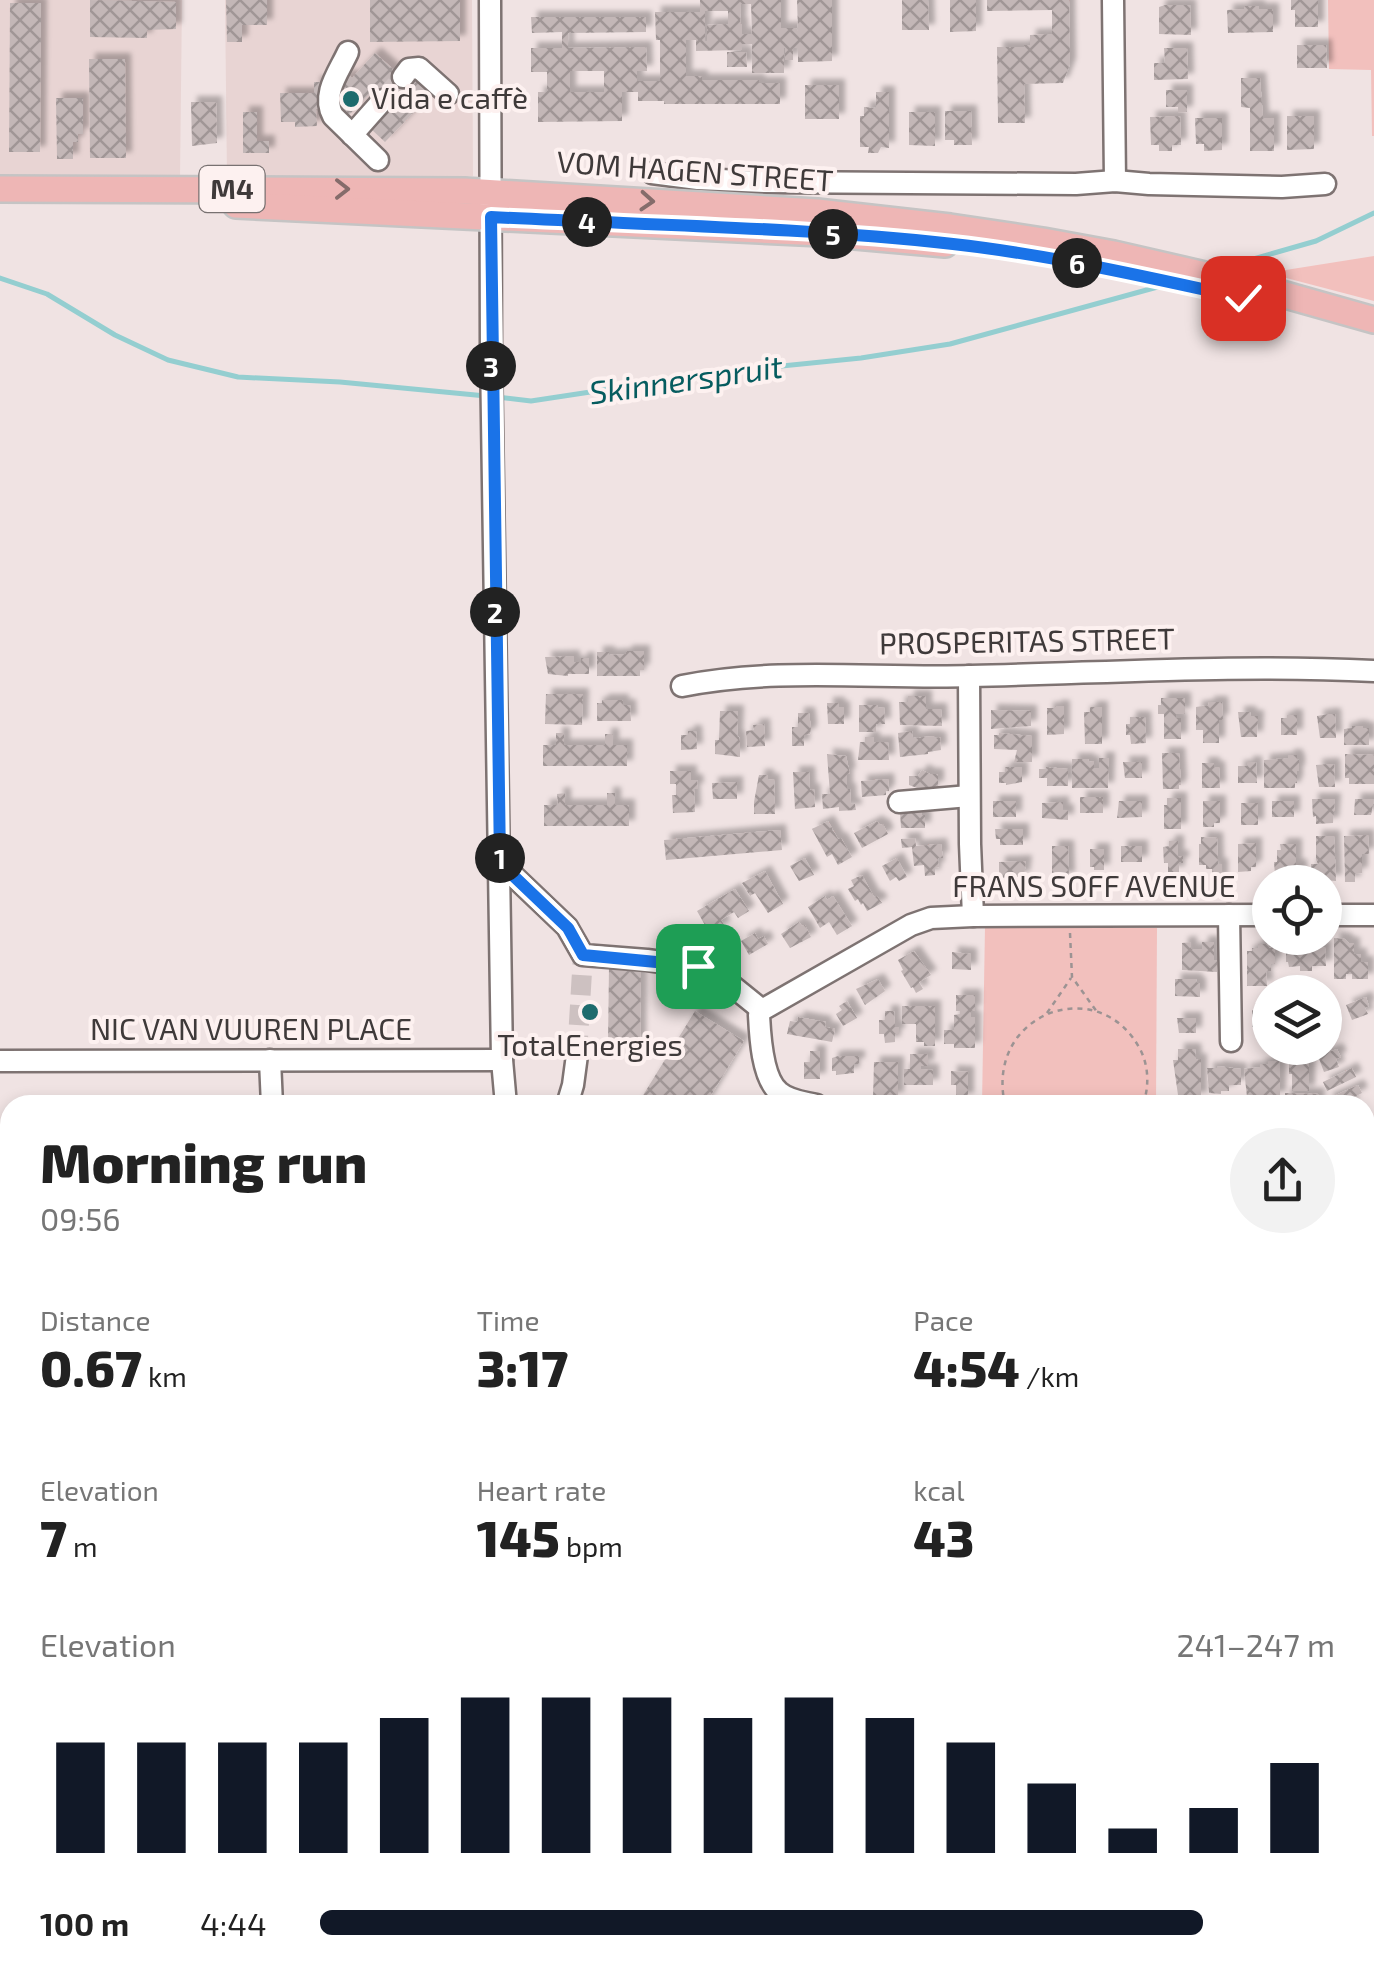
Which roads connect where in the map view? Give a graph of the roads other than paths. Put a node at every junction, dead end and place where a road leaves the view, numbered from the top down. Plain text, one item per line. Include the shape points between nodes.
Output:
1 (490, 0) edge
2 (1113, 0) edge
3 (348, 52) dead end
4 (402, 77) dead end
5 (448, 94) dead end
6 (383, 100) tunnel mouth
7 (352, 135) junction
8 (378, 160) dead end
9 (652, 173) dead end
10 (1115, 180) junction
11 (1324, 184) dead end
12 (0, 189) edge
13 (491, 204) junction
14 (0, 206) edge
15 (1250, 292) junction
16 (1374, 320) edge
17 (1374, 338) edge
18 (1374, 671) edge
19 (969, 676) junction
20 (682, 686) dead end
21 (969, 796) junction
22 (899, 802) dead end
23 (500, 863) junction
24 (1374, 914) edge
25 (1229, 915) junction
26 (1252, 915) edge
27 (1342, 915) edge
28 (973, 916) junction
29 (762, 1010) junction
30 (1231, 1041) dead end
31 (577, 1056) tunnel mouth
32 (270, 1060) junction
33 (502, 1060) junction
34 (0, 1061) edge
35 (272, 1095) edge
36 (505, 1095) edge
37 (570, 1095) edge
38 (782, 1095) edge

1 - 13 street
2 - 10 street
3 - 7 street via 328,100
4 - 5 street via 419,68
6 - 7 street
7 - 8 street
9 - 10 street, VOM HAGEN STREET via 764,182
10 - 11 street, VOM HAGEN STREET
12 -> 13 main road, VOM HAGEN STREET / M4 via 372,189
13 - 14 main road, VOM HAGEN STREET / M4
13 - 15 main road, VOM HAGEN STREET / M4 via 817,212 969,230
13 - 23 street
15 - 16 main road, VOM HAGEN STREET / M4
15 - 17 main road, VOM HAGEN STREET / M4
18 - 19 street, PROSPERITAS STREET via 1154,668
19 - 20 street, PROSPERITAS STREET via 742,676
19 - 21 street
21 - 22 street
21 - 28 street
23 - 29 street via 568,928 583,955 706,968
23 - 33 street
24 - 27 street
25 - 26 street, FRANS SOFF AVENUE
25 - 28 street, FRANS SOFF AVENUE
25 - 30 street
28 - 29 street, FRANS SOFF AVENUE via 920,920
29 - 38 street via 766,1070
31 - 37 street
32 - 33 street, NIC VAN VUUREN PLACE
32 - 34 street, NIC VAN VUUREN PLACE
32 - 35 street
33 - 36 street

